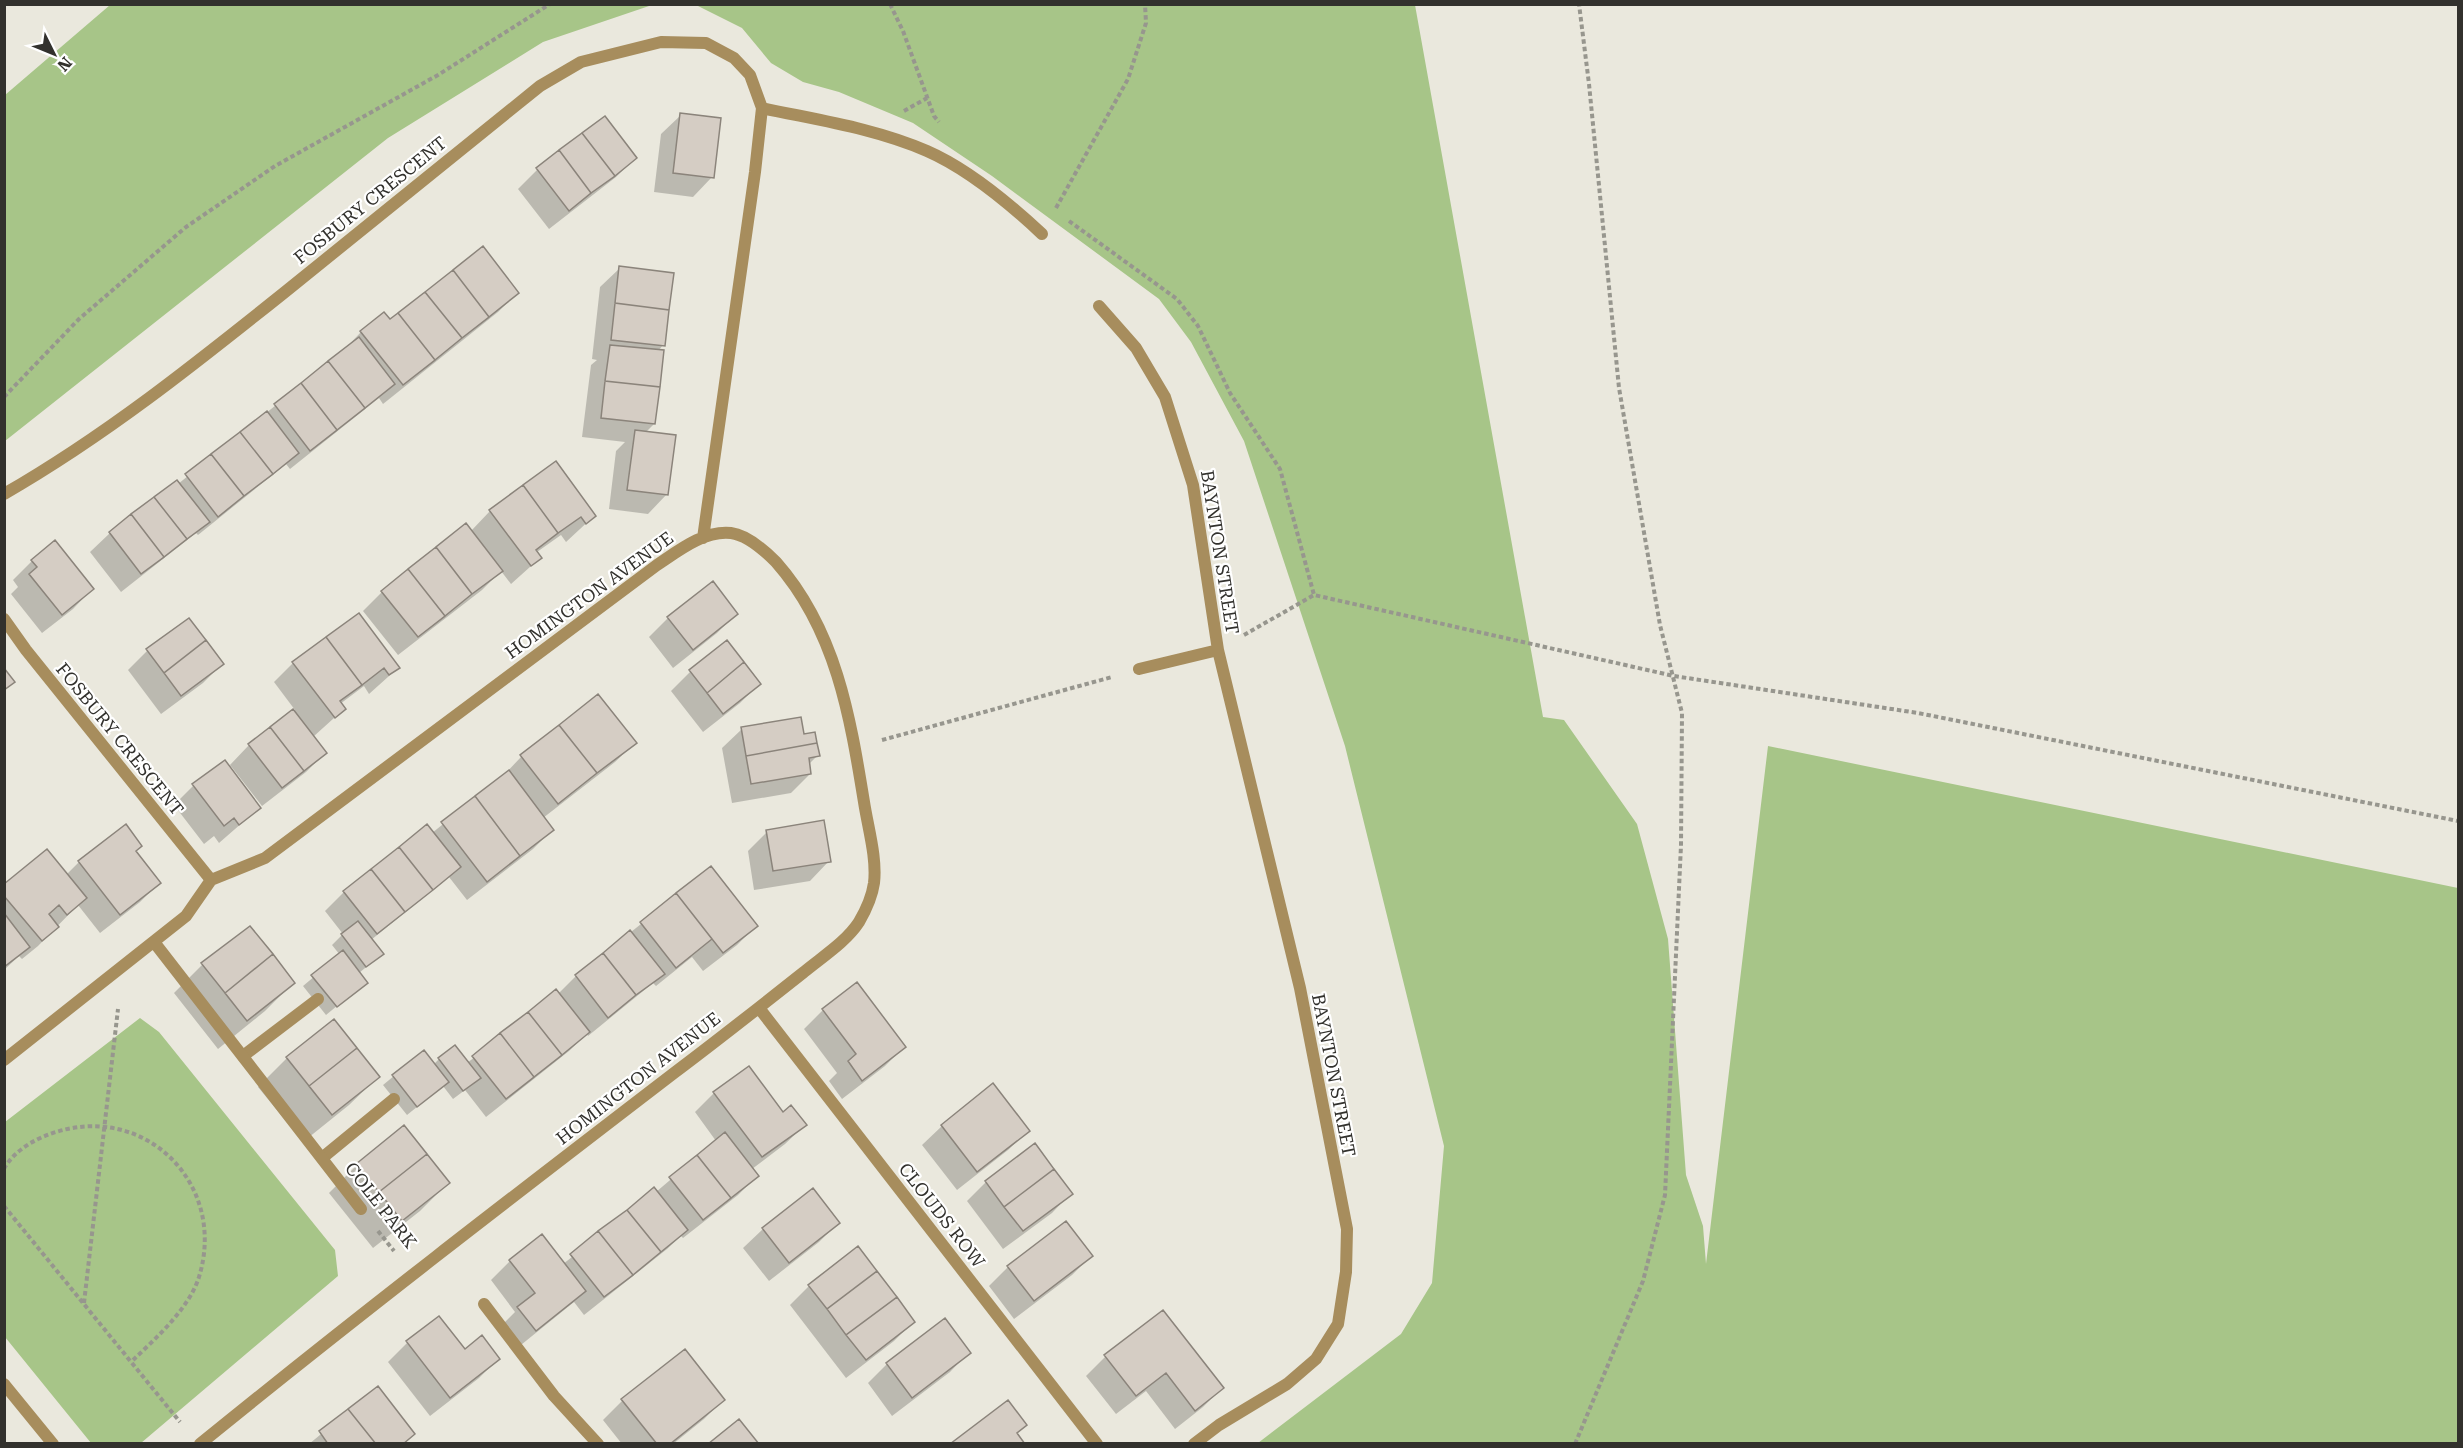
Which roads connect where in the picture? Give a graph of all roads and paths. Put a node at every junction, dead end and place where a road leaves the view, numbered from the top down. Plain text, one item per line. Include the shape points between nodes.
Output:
1 (550, 4) edge
2 (890, 4) edge
3 (1145, 4) edge
4 (1579, 4) edge
5 (762, 108) junction
6 (942, 124) dead end
7 (1055, 211) dead end
8 (1064, 218) dead end
9 (1042, 234) dead end
10 (1099, 306) dead end
11 (4, 397) edge
12 (4, 494) edge
13 (703, 538) junction
14 (1314, 595) junction
15 (4, 619) edge
16 (1218, 650) junction
17 (1139, 669) joint
18 (1674, 676) junction
19 (855, 747) junction
20 (2458, 821) edge
21 (211, 880) junction
22 (154, 942) junction
23 (124, 967) junction
24 (318, 999) dead end
25 (759, 1008) junction
26 (243, 1056) junction
27 (4, 1060) edge
28 (394, 1099) dead end
29 (103, 1125) junction
30 (321, 1158) junction
31 (4, 1169) edge
32 (4, 1206) edge
33 (361, 1209) joint
34 (412, 1274) junction
35 (84, 1303) junction
36 (483, 1304) dead end
37 (131, 1362) junction
38 (4, 1384) edge
39 (183, 1425) dead end
40 (53, 1443) edge
41 (200, 1443) edge
42 (598, 1443) edge
43 (1097, 1443) edge
44 (1194, 1443) edge
45 (1575, 1443) edge

1 - 11 path via 438,75 275,166 186,227 79,320
2 - 6 path via 934,116
3 - 7 path via 1146,23 1128,79
4 - 18 path via 1619,388 1660,625
5 - 9 street via 876,132 928,151 980,183
5 - 12 street, FOSBURY CRESCENT via 750,75 734,58 706,43 661,42 581,62 540,86 132,411
5 - 13 street, FOSBURY CRESCENT
8 - 14 path via 1177,299 1198,326 1230,393 1280,469
10 - 16 street, BAYNTON STREET via 1136,348 1164,397 1194,485
13 - 19 street, HOMINGTON AVENUE via 728,532 741,536 768,554 789,577 808,605 832,655
13 - 21 street, HOMINGTON AVENUE via 657,565 265,858
14 - 16 path
14 - 18 path
15 - 21 street, FOSBURY CRESCENT
16 - 17 street, BAYNTON STREET
16 - 44 street, BAYNTON STREET via 1300,988 1347,1229 1346,1272 1338,1324 1316,1359 1287,1384
17 - 19 path
18 - 20 path via 1918,713
18 - 45 path via 1682,713 1681,844 1665,1195 1643,1281
19 - 25 street, HOMINGTON AVENUE via 872,854 874,882 869,902 858,924 837,945
21 - 22 street via 186,916
22 - 23 street
22 - 26 street, COLE PARK
23 - 27 street
23 - 29 path
24 - 26 street
25 - 34 street, HOMINGTON AVENUE
25 - 43 street, CLOUDS ROW
26 - 30 street, COLE PARK
28 - 30 street, COLE PARK
29 - 31 path via 68,1127 36,1139 9,1160
29 - 35 path
29 - 37 path via 135,1133 164,1150 187,1175 201,1206 205,1233 199,1278 180,1310
30 - 33 street, COLE PARK
32 - 35 path
33 - 34 path, COLE PARK
34 - 41 street, HOMINGTON AVENUE
35 - 37 path
36 - 42 street via 554,1396
37 - 39 path
38 - 40 street

